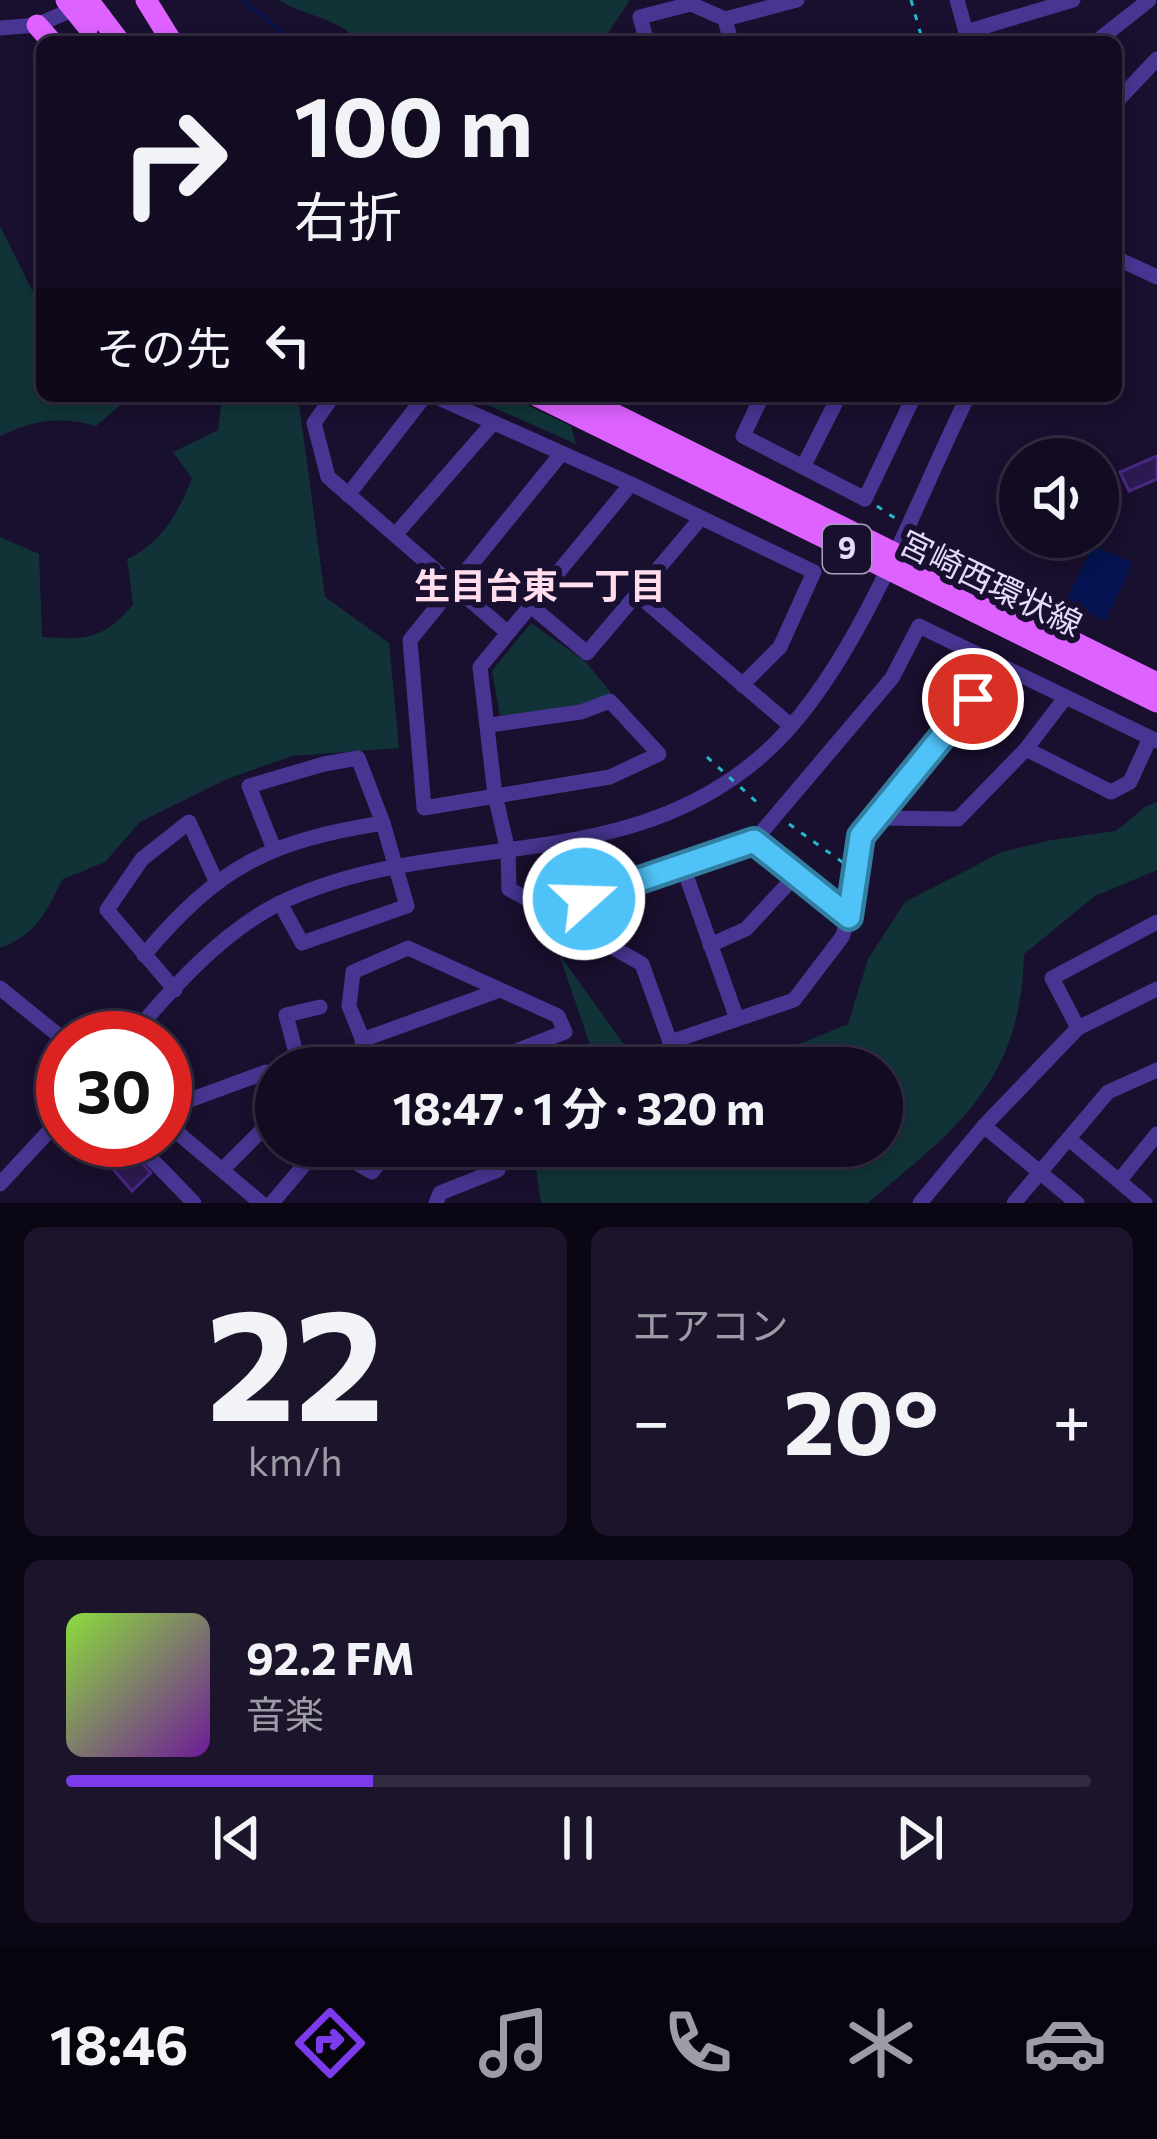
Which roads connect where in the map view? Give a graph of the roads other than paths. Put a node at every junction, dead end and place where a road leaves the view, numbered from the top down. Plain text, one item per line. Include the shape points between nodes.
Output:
1 (66, 0) edge
2 (146, 0) edge
3 (797, 0) edge
4 (957, 0) edge
5 (1072, 0) edge
6 (1149, 0) edge
7 (1125, 6) edge
8 (93, 17) edge
9 (725, 19) junction
10 (997, 22) junction
11 (0, 28) edge
12 (45, 33) edge
13 (168, 36) edge
14 (645, 36) edge
15 (729, 36) edge
16 (1002, 36) edge
17 (1101, 36) edge
18 (1157, 59) edge
19 (1122, 96) edge
20 (1122, 261) edge
21 (1157, 277) edge
22 (329, 402) edge
23 (420, 402) edge
24 (447, 402) edge
25 (550, 402) edge
26 (589, 402) edge
27 (759, 402) edge
28 (836, 402) edge
29 (911, 402) edge
30 (965, 402) edge
31 (493, 423) junction
32 (561, 454) junction
33 (803, 467) junction
34 (631, 484) junction
35 (348, 495) junction
36 (701, 518) junction
37 (395, 535) junction
38 (890, 560) junction
39 (452, 585) junction
40 (637, 595) junction
41 (532, 606) junction
42 (507, 632) junction
43 (999, 665) junction
44 (1157, 683) edge
45 (742, 685) junction
46 (1066, 698) junction
47 (1157, 702) edge
48 (490, 725) junction
49 (790, 726) junction
50 (1154, 740) edge
51 (1026, 749) junction
52 (495, 795) junction
53 (876, 818) junction
54 (383, 823) junction
55 (754, 841) junction
56 (274, 849) junction
57 (508, 851) junction
58 (682, 864) junction
59 (397, 866) junction
60 (796, 875) junction
61 (215, 880) junction
62 (280, 904) junction
63 (849, 917) junction
64 (569, 921) junction
65 (1157, 922) edge
66 (710, 945) junction
67 (145, 955) junction
68 (0, 988) edge
69 (1157, 989) edge
70 (175, 990) junction
71 (500, 990) junction
72 (320, 1007) dead end
73 (155, 1011) edge
74 (36, 1017) edge
75 (737, 1019) junction
76 (1078, 1028) junction
77 (362, 1040) junction
78 (294, 1047) edge
79 (365, 1047) edge
80 (526, 1047) edge
81 (1157, 1070) edge
82 (255, 1076) edge
83 (192, 1099) edge
84 (984, 1126) junction
85 (1157, 1134) edge
86 (255, 1137) edge
87 (1070, 1139) junction
88 (192, 1145) edge
89 (36, 1151) edge
90 (159, 1167) edge
91 (305, 1167) edge
92 (495, 1167) edge
93 (222, 1170) junction
94 (1040, 1172) junction
95 (2, 1179) edge
96 (1119, 1181) junction
97 (178, 1187) junction
98 (163, 1203) edge
99 (194, 1203) edge
100 (261, 1203) edge
101 (272, 1203) edge
102 (436, 1203) edge
103 (920, 1203) edge
104 (1014, 1203) edge
105 (1077, 1203) edge
106 (1144, 1203) edge

1 - 8 main road, bridge
2 - 13 main road
3 - 9 street
4 - 10 street via 966,32
5 - 10 street
6 - 7 street
7 - 17 street
8 - 12 street
9 - 14 street via 691,4 640,17
9 - 15 street
10 - 16 street
11 - 12 street
18 - 19 street
20 - 21 street
22 - 35 street via 314,423 328,477
23 - 35 street
24 - 31 street
25 - 38 main road, 宮崎西環状線 / 9
26 - 38 main road, 宮崎西環状線 / 9
27 - 33 street via 743,436
28 - 33 street
29 - 33 street via 866,499
30 - 38 street
31 - 32 street
31 - 37 street
32 - 34 street
32 - 39 street
34 - 36 street
34 - 41 street
35 - 37 street
36 - 40 street
36 - 45 street via 814,572 780,647
37 - 39 street
38 - 44 main road, 宮崎西環状線 / 9
38 - 47 main road, 宮崎西環状線 / 9
38 - 49 street via 828,680
39 - 42 street
39 - 52 street via 410,640 424,808
40 - 41 street via 587,652
40 - 45 street
41 - 42 street
42 - 48 street via 480,667
43 - 46 street
43 - 53 street
43 - 55 street via 920,626 892,679
45 - 49 street
46 - 50 street
46 - 51 street
48 - 52 street
48 - 52 street via 610,701 659,754 610,776
49 - 57 street via 743,771 685,806 629,830
50 - 51 street via 1130,782 1112,792
51 - 53 street via 958,819
52 - 57 street
53 - 63 street via 861,836
54 - 56 street
54 - 56 street via 358,758 324,764 249,786
54 - 59 street
55 - 58 street
55 - 60 street
56 - 61 street
57 - 59 street
57 - 64 street via 509,889
58 - 64 street via 584,899
58 - 66 street
59 - 62 street
59 - 62 street via 407,906 302,944
60 - 63 street
60 - 66 street via 746,929
61 - 67 street
61 - 67 street via 189,822 142,859 106,910
62 - 70 street via 237,931
63 - 75 street via 794,1000
64 - 75 street via 642,964 670,1042
65 - 76 street via 1052,978
66 - 75 street
67 - 70 street
68 - 74 street
69 - 76 street
70 - 73 street
71 - 77 street
71 - 77 street via 407,948 353,972 349,1006
71 - 80 street via 559,1016 565,1032
72 - 78 street via 286,1015
76 - 84 street
77 - 79 street
81 - 87 street via 1108,1092
82 - 83 street
84 - 94 street
84 - 103 street
85 - 96 street
86 - 93 street
87 - 94 street
87 - 96 street
88 - 93 street
89 - 95 street
90 - 97 street
91 - 101 street
92 - 102 street via 440,1193
93 - 100 street
94 - 104 street
94 - 105 street
96 - 106 street
97 - 98 street
97 - 99 street

